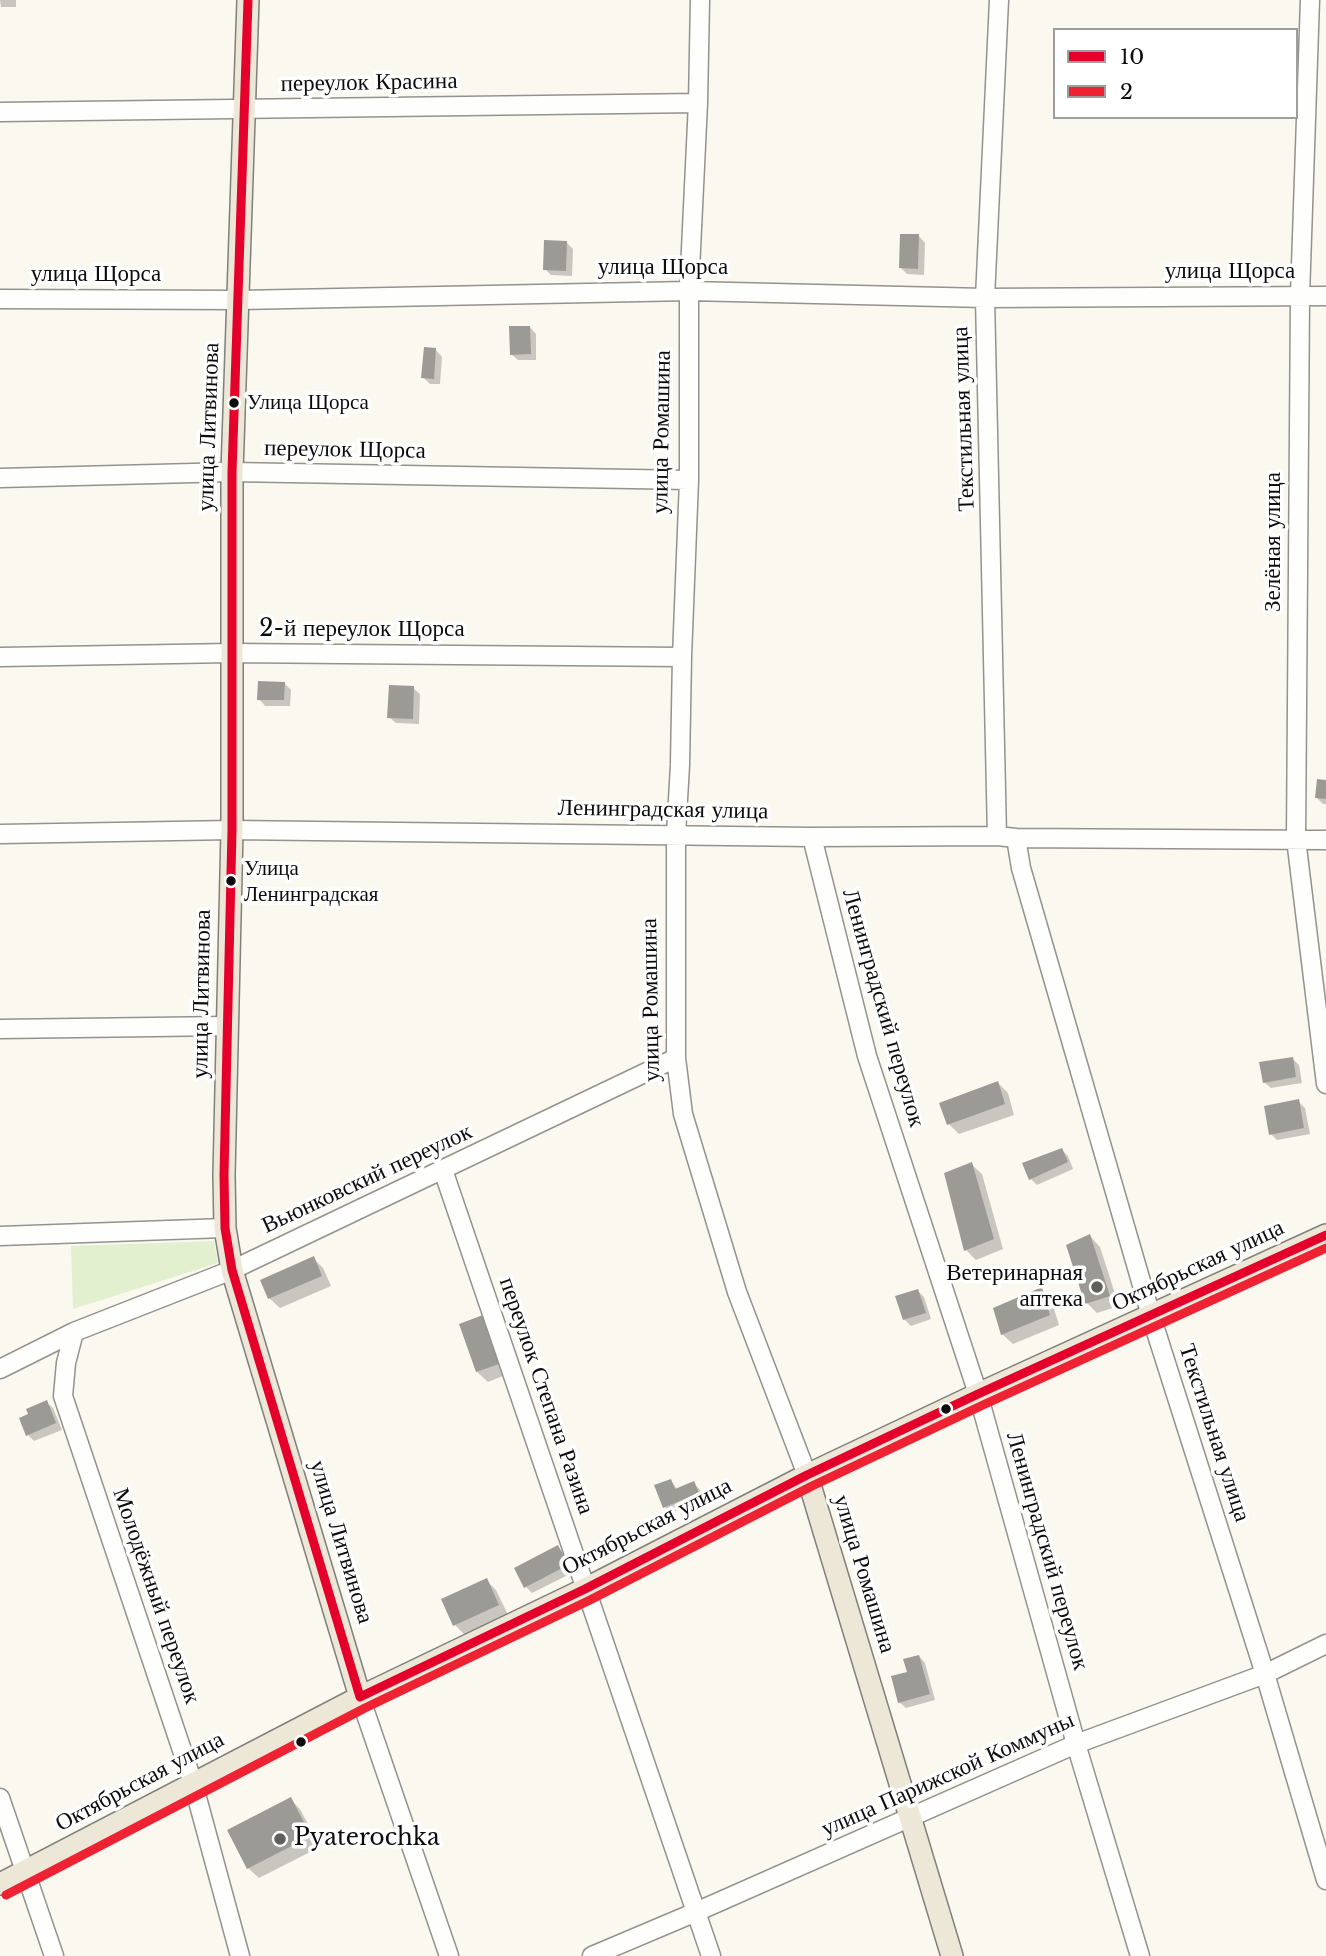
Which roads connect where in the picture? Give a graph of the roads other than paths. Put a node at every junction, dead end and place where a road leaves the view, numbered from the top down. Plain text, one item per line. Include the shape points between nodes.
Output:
1 (248, 0) edge
2 (700, 0) edge
3 (999, 0) edge
4 (1310, 0) edge
5 (698, 103) junction
6 (244, 109) junction
7 (0, 112) edge
8 (689, 291) junction
9 (1300, 296) junction
10 (1326, 296) edge
11 (985, 298) junction
12 (0, 299) edge
13 (239, 300) junction
14 (232, 472) junction
15 (0, 478) edge
16 (689, 480) junction
17 (231, 653) junction
18 (0, 657) edge
19 (682, 657) junction
20 (232, 830) junction
21 (676, 834) junction
22 (0, 835) edge
23 (997, 836) junction
24 (811, 837) junction
25 (1016, 838) junction
26 (1296, 839) junction
27 (1326, 840) edge
28 (228, 1026) junction
29 (0, 1029) edge
30 (676, 1058) junction
31 (1326, 1084) edge
32 (443, 1170) junction
33 (225, 1228) junction
34 (1326, 1235) edge
35 (0, 1236) edge
36 (232, 1270) junction
37 (1152, 1316) junction
38 (74, 1332) junction
39 (0, 1369) edge
40 (978, 1394) junction
41 (807, 1475) junction
42 (585, 1589) junction
43 (1326, 1644) edge
44 (1265, 1674) junction
45 (360, 1697) junction
46 (1076, 1744) junction
47 (194, 1783) junction
48 (0, 1798) edge
49 (911, 1818) junction
50 (25, 1871) junction
51 (1326, 1880) edge
52 (0, 1884) edge
53 (696, 1912) junction
54 (54, 1956) edge
55 (240, 1956) edge
56 (449, 1956) edge
57 (592, 1956) edge
58 (711, 1956) edge
59 (952, 1956) edge
60 (1140, 1956) edge

1 - 6 main road, улица Литвинова
2 - 5 street, улица Ромашина
3 - 11 street, Текстильная улица
4 - 9 street, Зелёная улица
5 - 6 street, переулок Красина
5 - 8 street, улица Ромашина
6 - 7 street, переулок Красина
6 - 13 main road, улица Литвинова
8 - 11 street, улица Щорса
8 - 13 street, улица Щорса
8 - 16 street, улица Ромашина
9 - 10 street, улица Щорса
9 - 11 street, улица Щорса
9 - 26 street, Зелёная улица
11 - 23 street, Текстильная улица
12 - 13 street, улица Щорса
13 - 14 main road, улица Литвинова
14 - 15 street, переулок Щорса
14 - 16 street, переулок Щорса
14 - 17 main road, улица Литвинова
16 - 19 street, улица Ромашина
17 - 18 street, 2-й переулок Щорса
17 - 19 street, 2-й переулок Щорса
17 - 20 main road, улица Литвинова
19 - 21 street, улица Ромашина
20 - 21 street, Ленинградская улица
20 - 22 street, Ленинградская улица
20 - 28 main road, улица Литвинова
21 - 24 street, Ленинградская улица
21 - 30 street, улица Ромашина
23 - 24 street, Ленинградская улица
23 - 25 street, Ленинградская улица
24 - 40 street, Ленинградский переулок via 867,1056
25 - 26 street, Ленинградская улица
25 - 37 street, Текстильная улица
26 - 27 street, Ленинградская улица
26 - 31 street, Зелёная улица
28 - 29 street
28 - 33 main road, улица Литвинова
30 - 32 street, Вьюнковский переулок
30 - 41 street, улица Ромашина via 683,1114 733,1279
32 - 36 street, Вьюнковский переулок
32 - 42 street, переулок Степана Разина
33 - 35 street
33 - 36 main road, улица Литвинова
34 - 37 main road, Октябрьская улица
36 - 38 street, Вьюнковский переулок
36 - 45 main road, улица Литвинова
37 - 40 main road, Октябрьская улица
37 - 44 street, Текстильная улица
38 - 39 street, Вьюнковский переулок
38 - 47 street, Молодёжный переулок via 63,1396
40 - 41 main road, Октябрьская улица
40 - 46 street, Ленинградский переулок
41 - 42 main road, Октябрьская улица
41 - 49 main road, улица Ромашина
42 - 45 main road, Октябрьская улица
42 - 53 street, переулок Степана Разина
43 - 44 street, улица Парижской Коммуны
44 - 46 street, улица Парижской Коммуны
44 - 51 street, Текстильная улица
45 - 47 main road, Октябрьская улица
45 - 56 street, улица Литвинова
46 - 49 street, улица Парижской Коммуны
46 - 60 street, Ленинградский переулок
47 - 50 main road, Октябрьская улица
47 - 55 street, Молодёжный переулок
48 - 50 street
49 - 53 street, улица Парижской Коммуны
49 - 59 main road, улица Ромашина
50 - 52 main road, Октябрьская улица
50 - 54 street
53 - 57 street, улица Парижской Коммуны
53 - 58 street, переулок Степана Разина

